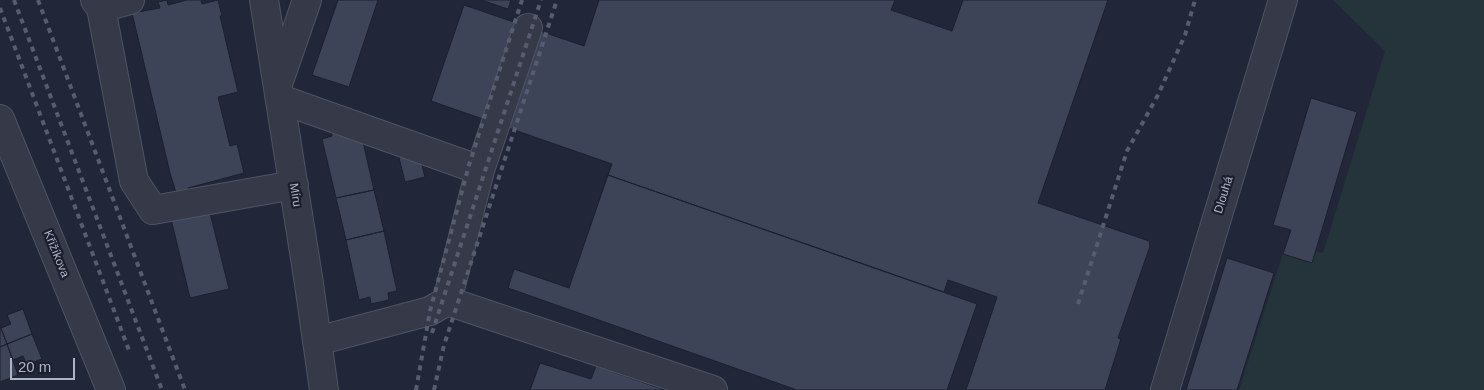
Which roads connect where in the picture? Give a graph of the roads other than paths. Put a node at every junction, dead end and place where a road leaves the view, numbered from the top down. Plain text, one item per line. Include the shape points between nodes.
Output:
1 (130, 0) edge
2 (264, 0) edge
3 (307, 0) edge
4 (1283, 0) edge
5 (98, 4) edge
6 (528, 28) dead end
7 (279, 92) junction
8 (0, 118) edge
9 (480, 170) junction
10 (294, 185) junction
11 (447, 301) junction
12 (317, 341) junction
13 (111, 390) edge
14 (324, 390) edge
15 (713, 390) edge
16 (1165, 390) edge

1 - 5 street
2 - 7 street, Míru
3 - 7 street
4 - 16 street, Dlouhá
5 - 10 street via 134,181 152,210
6 - 9 street
7 - 9 street
7 - 10 street, Míru
8 - 13 street, Křižíkova
9 - 11 street
10 - 12 street, Míru
11 - 12 street via 430,311
11 - 15 street
12 - 14 street, Míru

